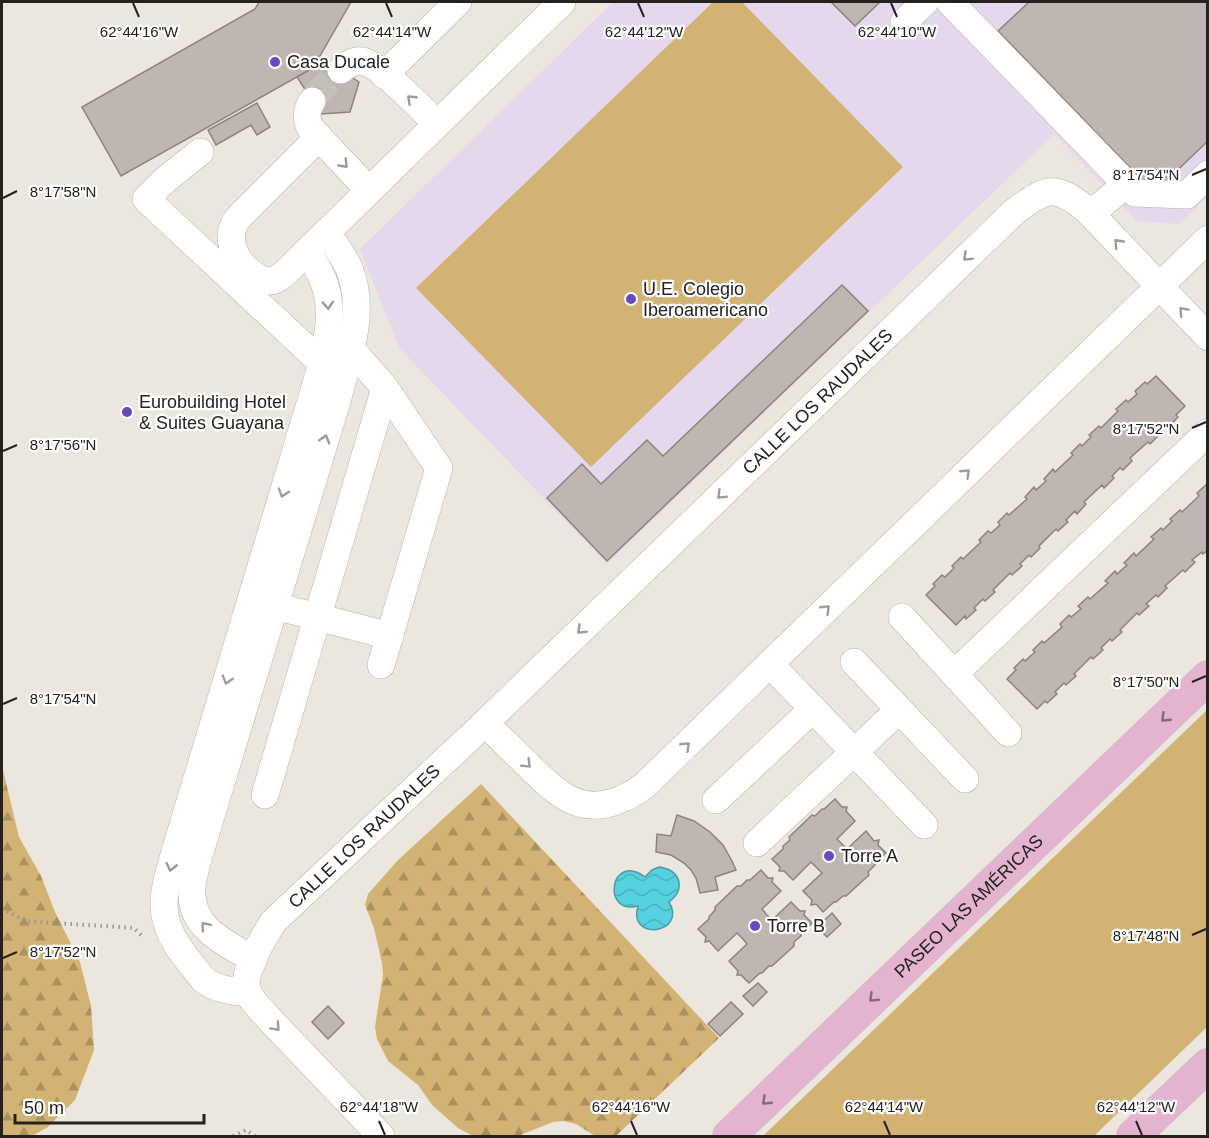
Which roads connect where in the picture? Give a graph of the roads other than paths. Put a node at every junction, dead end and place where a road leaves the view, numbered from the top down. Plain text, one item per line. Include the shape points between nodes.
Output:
1 (458, 2) edge
2 (562, 2) edge
3 (926, 2) edge
4 (950, 2) edge
5 (904, 22) dead end
6 (341, 70) tunnel mouth
7 (384, 75) junction
8 (312, 101) tunnel mouth
9 (437, 124) junction
10 (319, 138) junction
11 (200, 152) dead end
12 (1126, 184) junction
13 (1204, 186) edge
14 (369, 190) junction
15 (1090, 214) junction
16 (327, 232) junction
17 (1208, 239) edge
18 (307, 251) junction
19 (1159, 285) junction
20 (1208, 337) edge
21 (333, 352) junction
22 (385, 388) junction
23 (1208, 432) edge
24 (275, 606) junction
25 (902, 616) dead end
26 (318, 617) junction
27 (390, 636) junction
28 (854, 662) dead end
29 (770, 664) junction
30 (381, 665) dead end
31 (954, 674) junction
32 (1208, 677) edge
33 (813, 709) junction
34 (899, 710) junction
35 (485, 723) junction
36 (1008, 733) dead end
37 (854, 752) junction
38 (965, 778) dead end
39 (265, 795) dead end
40 (716, 800) dead end
41 (924, 825) dead end
42 (757, 843) dead end
43 (253, 959) junction
44 (248, 993) junction
45 (1208, 1065) edge
46 (381, 1137) edge
47 (729, 1137) edge
48 (1133, 1137) edge

1 - 7 street
2 - 9 street
3 - 5 street
4 - 12 street
6 - 7 street via 361,61
9 -> 7 street
8 - 10 street via 307,120
9 - 14 street
10 -> 14 street
10 - 18 street via 240,216 232,233 232,248 240,263 271,281 283,275
11 - 21 street via 146,199
12 - 13 street via 1135,193 1187,195
12 - 15 street
14 - 16 street
19 -> 15 street, CALLE LOS RAUDALES
15 -> 35 street, CALLE LOS RAUDALES via 1064,194 1048,191 1014,212
16 - 18 street
16 - 21 street via 346,262 357,304 356,321
17 - 19 street
18 -> 21 street via 323,279 329,302
20 -> 19 street, CALLE LOS RAUDALES
29 -> 19 street
21 - 22 street
24 -> 21 street via 337,401
21 -> 44 street via 314,394 165,893 170,932 204,980 222,989
22 - 26 street
22 - 27 street via 439,468
23 - 31 street
24 - 26 street
43 -> 24 street via 206,929 195,912 191,893
25 - 31 street
26 - 27 street
26 - 39 street
27 - 30 street
28 - 34 street
29 - 33 street
35 -> 29 street via 568,800 601,805 624,799 644,786
31 - 36 street
32 -> 47 main road, PASEO LAS AMÉRICAS
33 - 37 street
33 - 40 street
34 - 37 street
34 - 38 street
35 - 43 street, CALLE LOS RAUDALES via 273,922
37 - 41 street
37 - 42 street
43 - 44 street, CALLE LOS RAUDALES via 246,982
44 -> 46 street
45 - 48 main road

